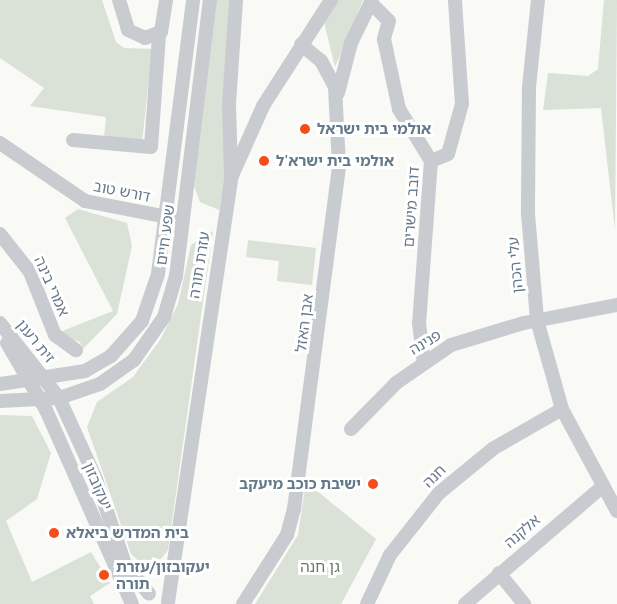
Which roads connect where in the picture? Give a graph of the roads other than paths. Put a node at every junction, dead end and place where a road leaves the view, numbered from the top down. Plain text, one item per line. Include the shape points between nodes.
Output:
1 (119, 0) edge
2 (166, 0) edge
3 (193, 0) edge
4 (210, 0) edge
5 (236, 0) edge
6 (322, 0) edge
7 (331, 0) edge
8 (456, 0) edge
9 (538, 0) edge
10 (372, 1) edge
11 (320, 16) junction
12 (159, 35) junction
13 (301, 44) junction
14 (337, 104) junction
15 (73, 140) dead end
16 (0, 143) edge
17 (431, 161) junction
18 (231, 178) junction
19 (166, 217) junction
20 (184, 219) junction
21 (0, 234) edge
22 (617, 305) edge
23 (537, 320) junction
24 (0, 323) edge
25 (0, 331) edge
26 (76, 350) dead end
27 (424, 361) junction
28 (47, 381) junction
29 (30, 382) junction
30 (0, 384) edge
31 (58, 398) junction
32 (41, 400) junction
33 (0, 401) edge
34 (562, 409) junction
35 (351, 429) dead end
36 (603, 486) junction
37 (617, 511) edge
38 (174, 560) junction
39 (499, 573) junction
40 (150, 593) junction
41 (168, 603) edge
42 (134, 604) edge
43 (243, 604) edge
44 (367, 604) edge
45 (465, 604) edge
46 (524, 604) edge

1 - 12 street via 130,33 145,38
2 - 12 street
3 - 19 street, שפע חיים
4 - 20 street, שפע חיים
5 - 18 street via 229,104
6 - 11 street
7 - 11 street, עזרת תורה
8 - 17 street via 462,104 448,154
9 - 23 street, עלי הכהן via 529,87 528,214
10 - 14 street via 351,43
10 - 17 street, דובב מישרים via 389,21 384,39 399,109
11 - 13 street, עזרת תורה
12 - 15 street via 151,147
13 - 14 street, אבן האזל via 321,61
13 - 18 street, עזרת תורה via 262,106
14 - 43 street, אבן האזל via 339,166 294,510 287,535
16 - 19 street, דורש טוב via 74,196
17 - 27 street, דובב מישרים via 419,323
18 - 38 street, עזרת תורה
19 - 20 street, דורש טוב
19 - 28 street, שפע חיים via 154,293 134,333 98,364
20 - 31 street, שפע חיים via 173,290 150,340 112,377
21 - 26 street, אמרי בינה via 30,272 55,335
22 - 23 street, פנינה
23 - 27 street, פנינה via 451,345
23 - 34 street, עלי הכהן
24 - 28 street, זית רענן
25 - 29 street, זית רענן
27 - 35 street, פנינה
28 - 29 street, שפע חיים
28 - 31 street, יעקובזון
29 - 30 street, שפע חיים
29 - 32 street, יעקובזון
31 - 32 street, שפע חיים
31 - 40 street, יעקובזון via 96,479 125,564
32 - 33 street, שפע חיים
32 - 42 street, יעקובזון
34 - 36 street, עלי הכהן
34 - 44 street, חנה via 494,448 440,493 390,555
36 - 37 street, עלי הכהן
36 - 39 street, אלקנה
38 - 40 street, עזרת תורה
38 - 41 street, עזרת תורה
39 - 45 street, אלקנה
39 - 46 street
40 - 41 street
40 - 42 street, עזרת תורה

